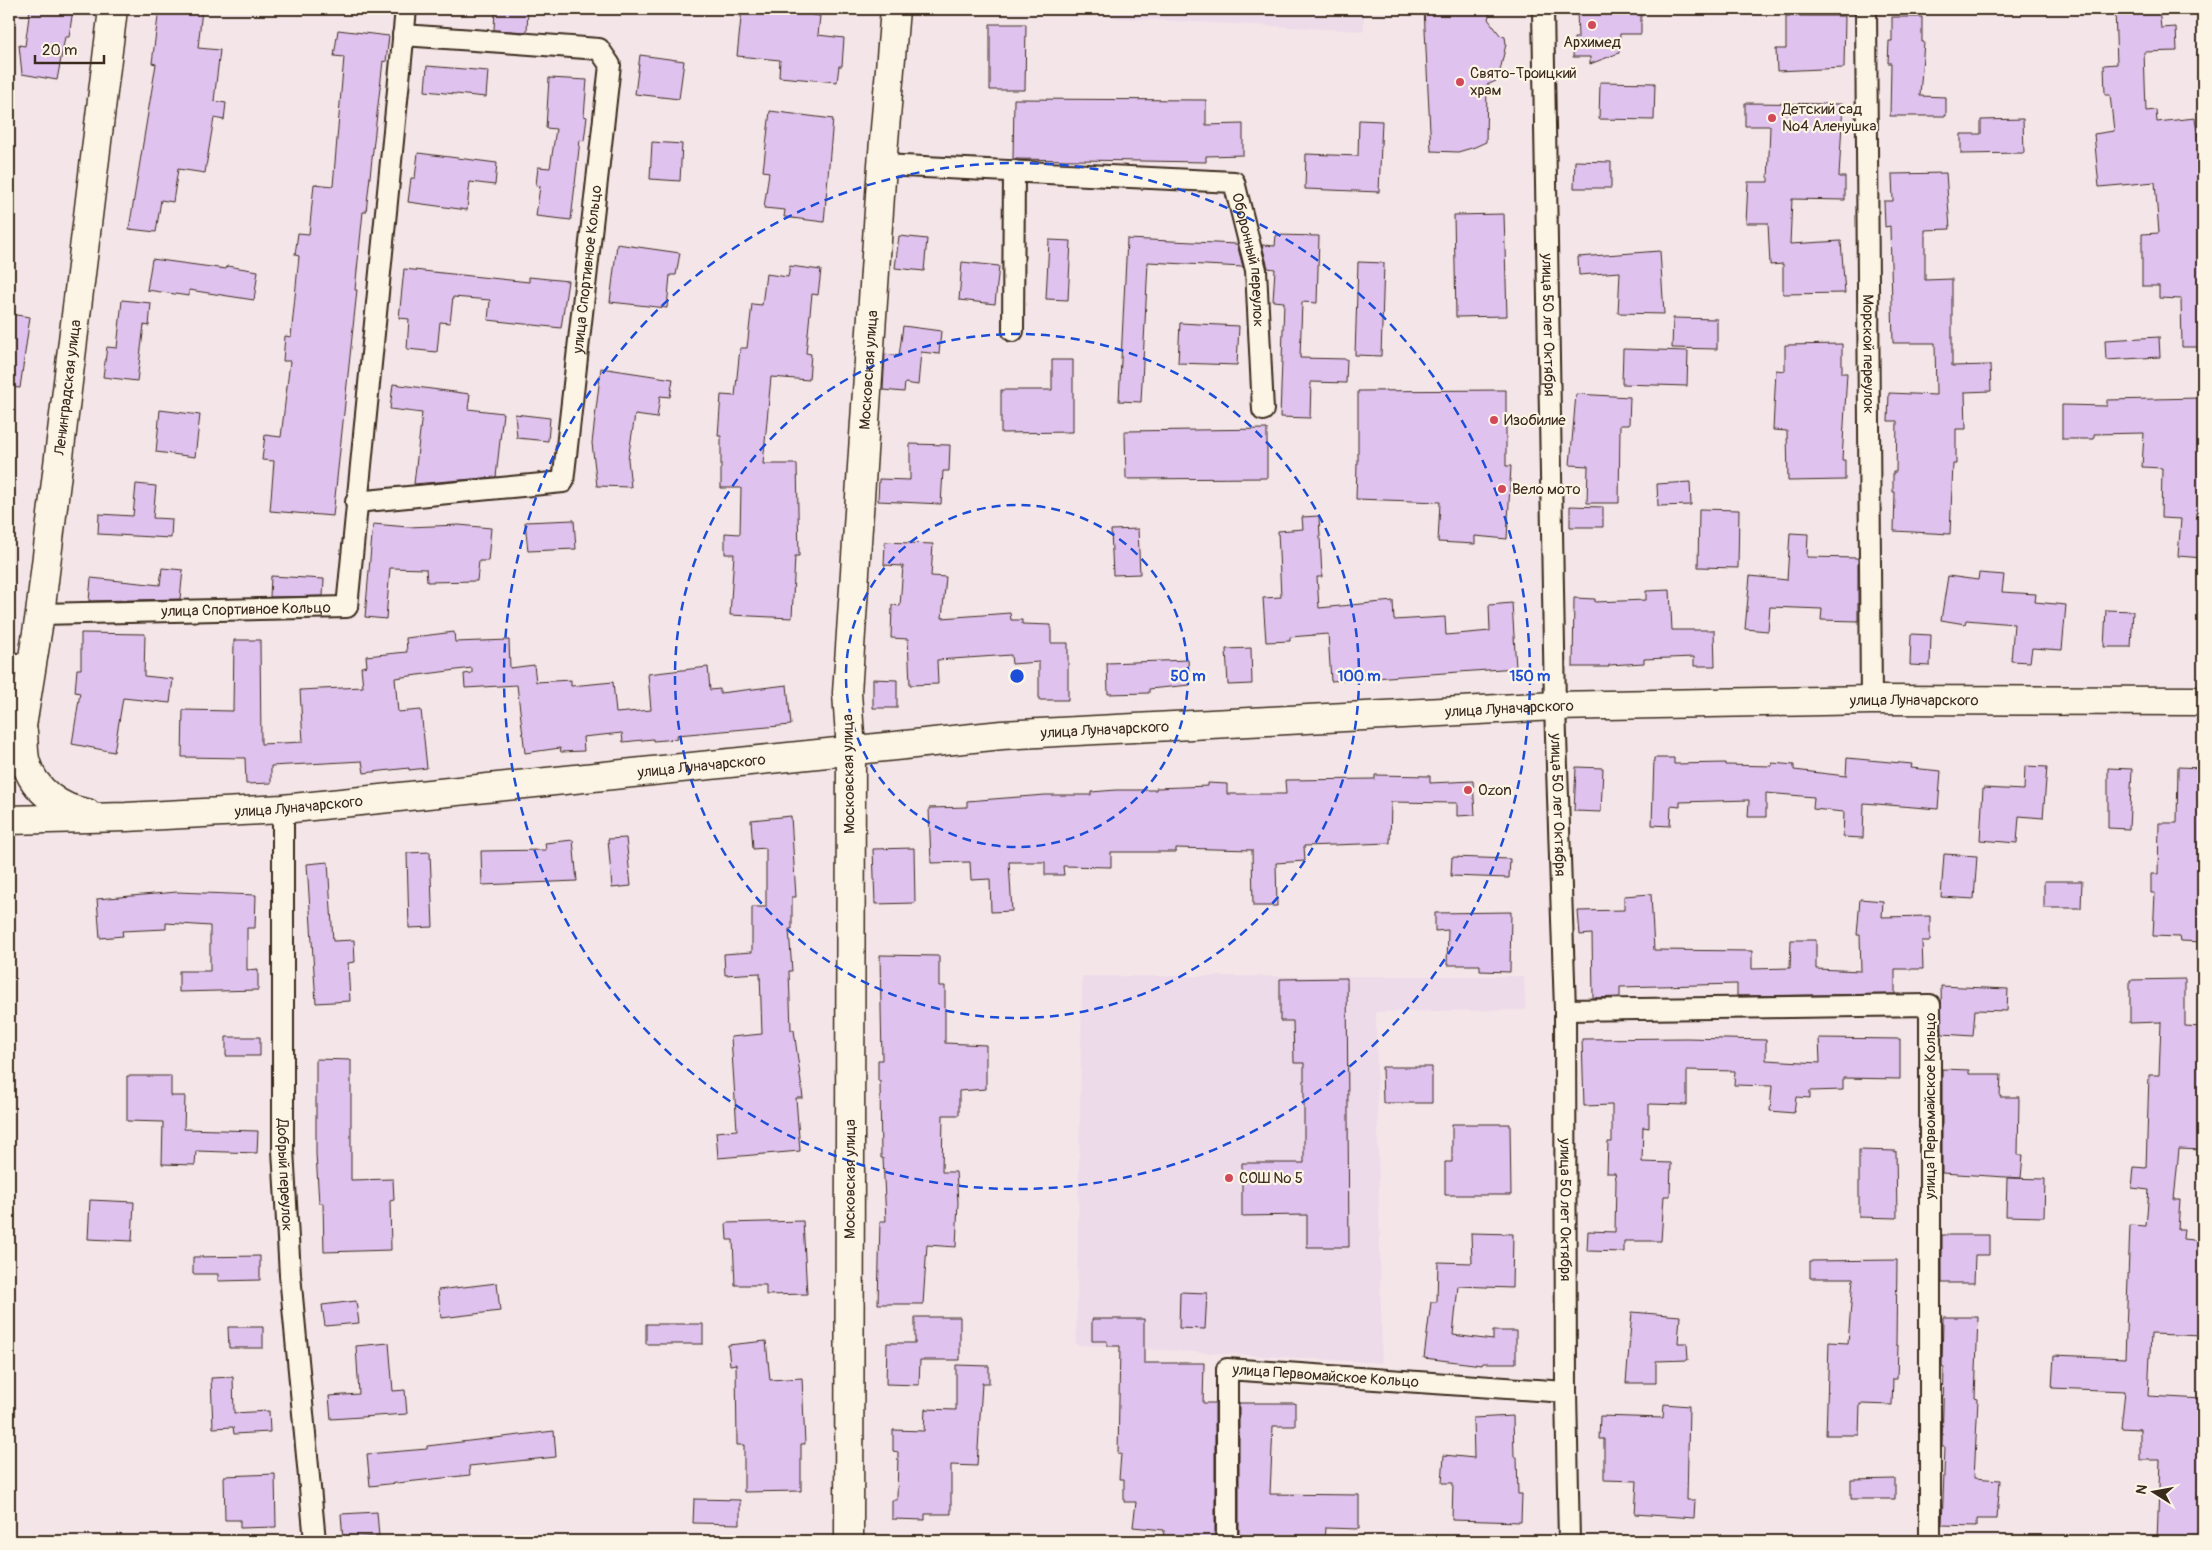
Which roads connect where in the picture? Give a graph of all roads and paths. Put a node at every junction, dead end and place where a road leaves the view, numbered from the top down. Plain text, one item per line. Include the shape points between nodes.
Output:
1 (113, 9) edge
2 (406, 9) edge
3 (895, 9) edge
4 (1544, 9) edge
5 (1866, 9) edge
6 (403, 35) junction
7 (882, 165) junction
8 (1014, 171) junction
9 (1013, 331) dead end
10 (1263, 410) dead end
11 (356, 502) junction
12 (40, 614) junction
13 (20, 665) edge
14 (1871, 700) junction
15 (2203, 701) edge
16 (1555, 706) junction
17 (22, 726) junction
18 (851, 750) junction
19 (9, 762) edge
20 (283, 809) junction
21 (116, 817) junction
22 (9, 820) edge
23 (1565, 1010) junction
24 (1566, 1392) junction
25 (315, 1541) edge
26 (849, 1541) edge
27 (1227, 1541) edge
28 (1569, 1541) edge
29 (1930, 1541) edge

1 - 12 street, Ленинградская улица
2 - 6 street, улица Спортивное Кольцо
3 - 7 street, Московская улица
4 - 16 street, улица 50 лет Октября
5 - 14 street, Морской переулок
6 - 11 street, улица Спортивное Кольцо
6 - 11 street, улица Спортивное Кольцо via 599,49 610,65 563,482
7 - 8 street, Оборонный переулок
7 - 18 street, Московская улица via 847,694
8 - 9 street
8 - 10 street, Оборонный переулок via 1234,182 1256,270
11 - 12 street, улица Спортивное Кольцо via 347,607
12 - 13 street, Ленинградская улица
13 - 17 street, Ленинградская улица
14 - 15 street, улица Луначарского
14 - 16 street, улица Луначарского
16 - 18 street, улица Луначарского via 1002,735
16 - 23 street, улица 50 лет Октября
17 - 19 street, Ленинградская улица
17 - 21 street via 26,764 40,789 55,802 82,812
18 - 20 street, улица Луначарского
18 - 26 street, Московская улица
20 - 21 street, улица Луначарского
20 - 25 street, Добрый переулок via 283,1149 290,1274
21 - 22 street, улица Луначарского
23 - 24 street, улица 50 лет Октября
23 - 29 street, улица Первомайское Кольцо via 1930,1006
24 - 27 street, улица Первомайское Кольцо via 1227,1369
24 - 28 street, улица 50 лет Октября

